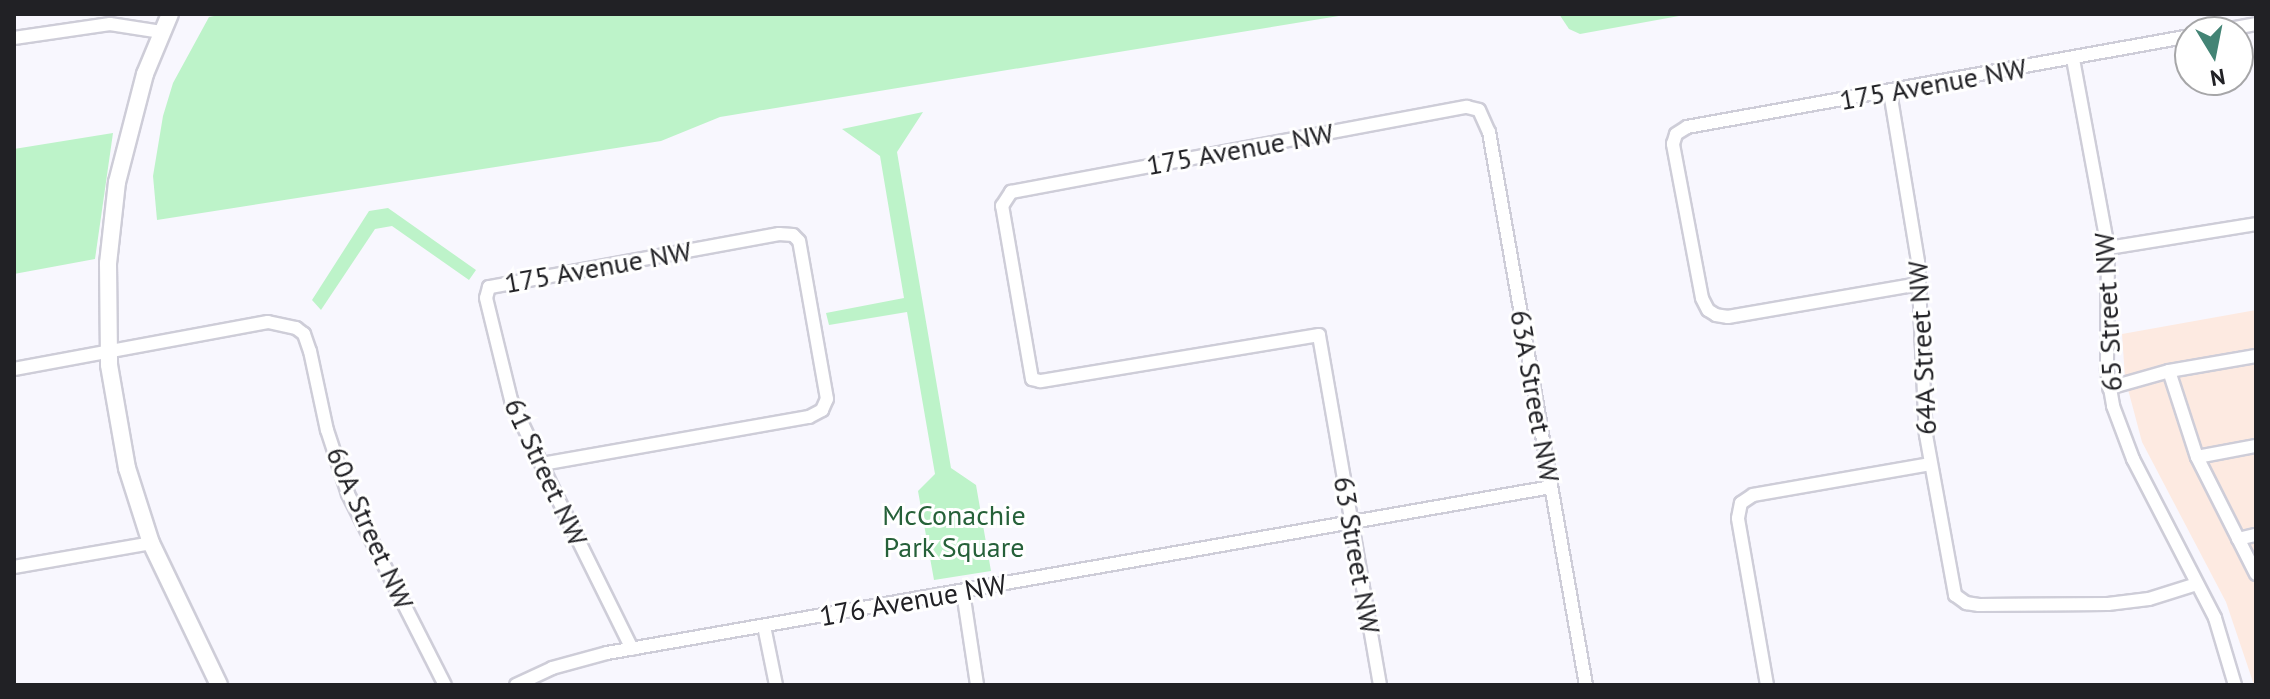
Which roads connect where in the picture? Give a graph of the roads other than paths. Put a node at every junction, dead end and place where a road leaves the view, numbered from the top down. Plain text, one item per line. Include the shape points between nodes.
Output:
1 (170, 14) edge
2 (161, 32) junction
3 (14, 38) edge
4 (2174, 39) edge
5 (2073, 59) junction
6 (1890, 92) junction
7 (1479, 110) joint
8 (2256, 224) edge
9 (2108, 248) junction
10 (1919, 284) junction
11 (489, 287) joint
12 (1017, 288) joint
13 (108, 352) junction
14 (2256, 356) edge
15 (14, 369) edge
16 (2169, 371) junction
17 (2109, 388) junction
18 (2256, 446) edge
19 (2197, 457) junction
20 (542, 464) junction
21 (1930, 464) junction
22 (1551, 487) junction
23 (1352, 523) junction
24 (2256, 535) edge
25 (2238, 539) junction
26 (151, 543) junction
27 (14, 567) edge
28 (2256, 574) edge
29 (2197, 584) junction
30 (963, 592) junction
31 (764, 626) junction
32 (632, 649) junction
33 (219, 685) edge
34 (445, 685) edge
35 (516, 685) edge
36 (776, 685) edge
37 (977, 685) edge
38 (1380, 685) edge
39 (1586, 685) edge
40 (1767, 685) edge
41 (2235, 685) edge

1 - 2 street
2 - 3 street via 110,24
2 - 13 street via 129,126 117,182 108,263
4 - 5 street, 175 Avenue NW
5 - 6 street, 175 Avenue NW
5 - 9 street, 65 Street NW
6 - 10 street, 64A Street NW
6 - 10 street, 175 Avenue NW via 1687,127 1676,134 1673,144 1702,298 1716,315
7 - 12 street, 175 Avenue NW via 1467,107 1021,188 1002,206
7 - 22 street, 63A Street NW via 1489,132
8 - 9 street
9 - 17 street, 65 Street NW
10 - 21 street, 64A Street NW
11 - 20 street, 61 Street NW via 486,298 502,373
11 - 20 street, 175 Avenue NW via 779,234 799,241 827,399 822,410 809,417
12 - 23 street, 63 Street NW via 1032,379 1040,381 1319,335
13 - 15 street
13 - 26 street via 125,458
13 - 34 street, 60A Street NW via 268,322 304,334 348,494
14 - 16 street
16 - 17 street
16 - 19 street
17 - 29 street, 65 Street NW via 2124,440
18 - 19 street
19 - 25 street
20 - 32 street, 61 Street NW
21 - 29 street, 64A Street NW via 1952,588 1961,601 2108,604 2149,599
21 - 40 street via 1753,495 1741,503 1738,518
22 - 23 street, 176 Avenue NW
22 - 39 street, 63A Street NW
23 - 30 street, 176 Avenue NW
23 - 38 street, 63 Street NW
24 - 25 street
25 - 28 street
26 - 27 street
26 - 33 street
29 - 41 street, 65 Street NW via 2223,640
30 - 31 street, 176 Avenue NW
30 - 37 street
31 - 32 street, 176 Avenue NW
31 - 36 street
32 - 35 street, 176 Avenue NW via 583,658

